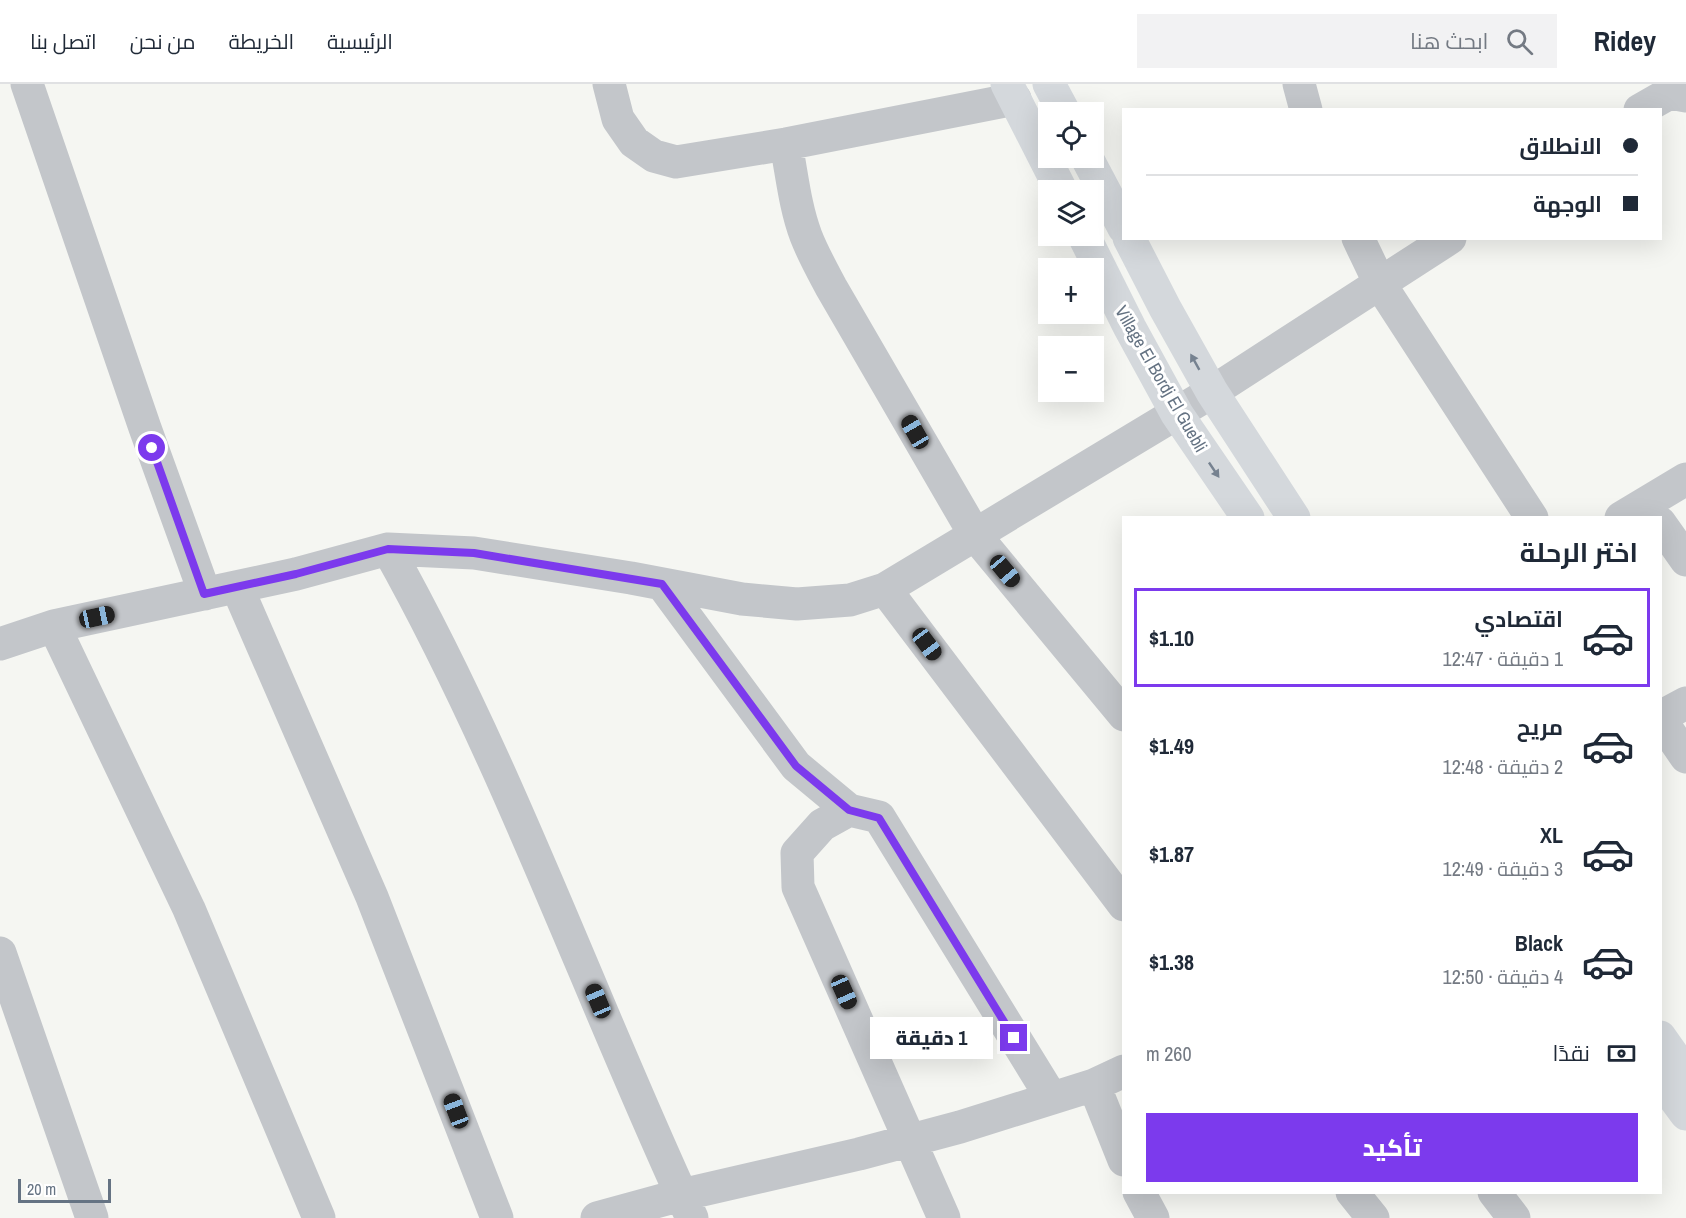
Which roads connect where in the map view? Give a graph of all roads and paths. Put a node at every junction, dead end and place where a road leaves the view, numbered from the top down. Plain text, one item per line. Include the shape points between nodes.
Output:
1 (27, 84) edge
2 (609, 84) edge
3 (1049, 84) edge
4 (1299, 84) edge
5 (1011, 91) edge
6 (1673, 91) edge
7 (1059, 102) edge
8 (1305, 108) edge
9 (1643, 108) edge
10 (786, 144) junction
11 (1092, 168) edge
12 (1056, 180) edge
13 (1122, 224) edge
14 (1130, 240) edge
15 (1359, 240) edge
16 (1447, 240) edge
17 (1088, 246) edge
18 (1380, 284) junction
19 (1212, 392) junction
20 (1177, 414) junction
21 (1686, 479) edge
22 (1646, 515) edge
23 (1247, 516) edge
24 (1293, 516) edge
25 (1531, 516) edge
26 (1662, 533) edge
27 (975, 535) junction
28 (388, 549) junction
29 (1686, 560) edge
30 (662, 584) junction
31 (237, 587) junction
32 (885, 589) junction
33 (204, 594) junction
34 (54, 626) junction
35 (0, 644) edge
36 (1686, 703) edge
37 (1122, 713) edge
38 (1662, 717) edge
39 (1662, 721) edge
40 (1686, 758) edge
41 (849, 810) junction
42 (1122, 902) edge
43 (0, 953) edge
44 (1662, 1040) edge
45 (1122, 1072) edge
46 (1686, 1074) edge
47 (1662, 1082) edge
48 (1094, 1085) junction
49 (1051, 1097) junction
50 (1686, 1114) edge
51 (910, 1140) junction
52 (1122, 1155) edge
53 (1139, 1194) edge
54 (1354, 1194) edge
55 (1496, 1194) edge
56 (686, 1206) edge
57 (92, 1218) edge
58 (320, 1218) edge
59 (497, 1218) edge
60 (597, 1218) edge
61 (944, 1218) edge
62 (1153, 1218) edge
63 (1373, 1218) edge
64 (1514, 1218) edge

1 - 33 street
2 - 10 street via 618,119 634,142 654,156 676,162
3 - 7 main road
4 - 8 street
5 - 10 street
5 - 12 main road
6 - 9 street
10 - 27 street via 797,205 822,270
11 - 13 main road
19 -> 14 main road, Village El Bordj El Guebli
15 - 18 street
16 - 18 street
17 - 20 main road, Village El Bordj El Guebli
18 - 19 street
18 - 25 street
19 - 20 street
19 - 24 main road, Village El Bordj El Guebli
20 -> 23 main road, Village El Bordj El Guebli
20 - 27 street
21 - 22 street
26 - 29 street
27 - 32 street
27 - 37 street
28 - 30 street via 474,553
28 - 31 street
28 - 56 street via 427,619 507,787
30 - 32 street via 742,599 797,604 850,600
30 - 41 street via 796,766
31 - 33 street
31 - 59 street via 372,897
32 - 42 street
33 - 34 street
34 - 35 street
34 - 58 street via 189,909
36 - 38 street
39 - 40 street
41 - 49 street via 879,818
41 - 51 street via 822,825 797,853 798,887
43 - 57 street
44 - 46 main road
45 - 48 street
47 - 50 main road
48 - 49 street
48 - 52 street
49 - 51 street
51 - 56 street
51 - 61 street
53 - 62 street
54 - 63 street
55 - 64 street
56 - 60 street

